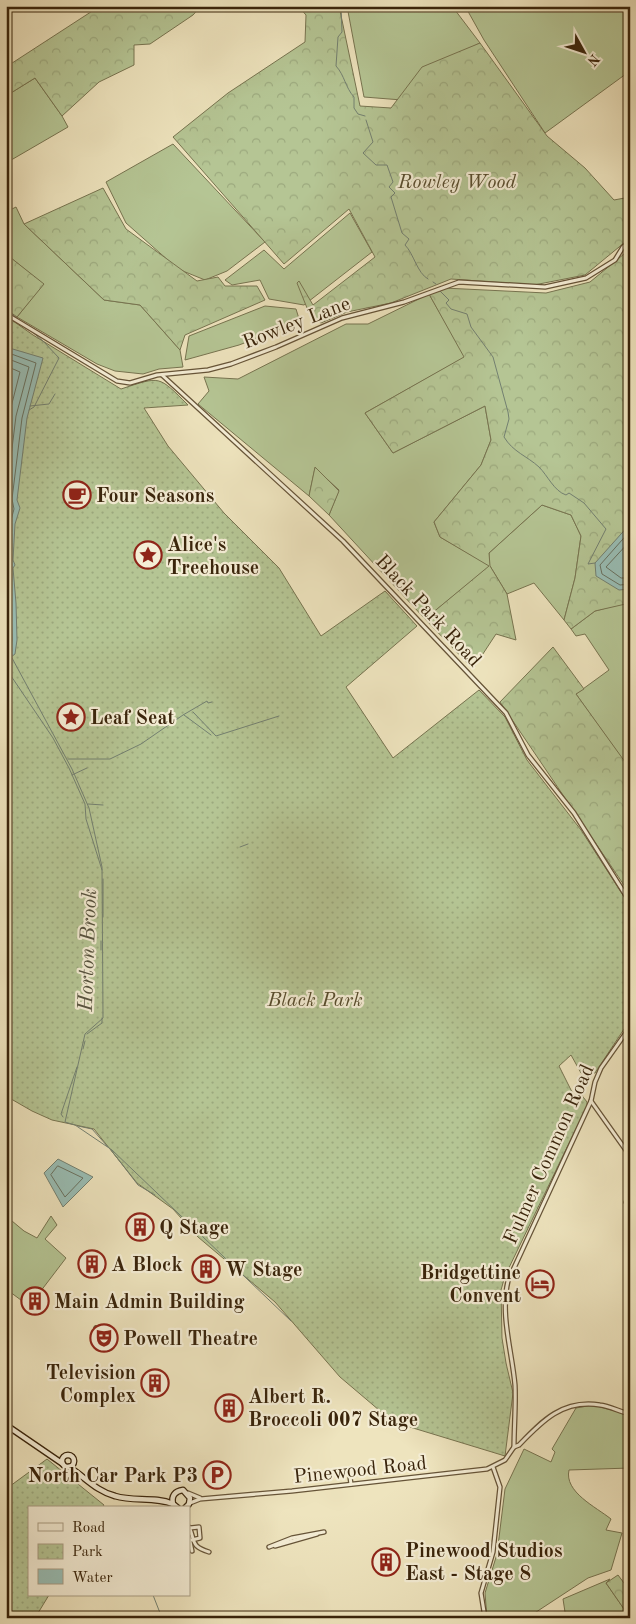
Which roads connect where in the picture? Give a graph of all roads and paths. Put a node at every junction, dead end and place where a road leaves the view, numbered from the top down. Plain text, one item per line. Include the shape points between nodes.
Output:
1 (630, 242) edge
2 (6, 314) edge
3 (162, 375) junction
4 (630, 902) edge
5 (630, 1027) edge
6 (591, 1101) junction
7 (630, 1156) edge
8 (630, 1195) edge
9 (626, 1202) dead end
10 (96, 1328) dead end
11 (110, 1339) dead end
12 (6, 1413) edge
13 (630, 1414) edge
14 (6, 1425) edge
15 (514, 1447) junction
16 (47, 1454) junction
17 (64, 1457) junction
18 (75, 1460) junction
19 (63, 1464) junction
20 (494, 1466) junction
21 (69, 1467) junction
22 (350, 1477) dead end
23 (84, 1480) junction
24 (352, 1484) junction
25 (188, 1493) junction
26 (174, 1494) junction
27 (162, 1499) junction
28 (200, 1499) junction
29 (190, 1503) junction
30 (173, 1504) junction
31 (176, 1506) edge
32 (188, 1506) edge
33 (190, 1527) edge
34 (190, 1538) edge
35 (269, 1547) joint
36 (192, 1551) dead end
37 (209, 1552) dead end
38 (485, 1618) edge

1 - 3 street, Rowley Lane via 615,260 586,278 545,287 459,282 404,302 342,318 231,364
2 - 3 street, Rowley Lane via 117,381 130,383
3 - 4 street, Black Park Road via 343,541 506,713 528,756 574,813
5 - 6 street, Fulmer Common Road via 602,1068
6 - 7 street
6 - 15 street, Fulmer Common Road via 508,1281 506,1319 515,1386
8 - 9 street
10 - 11 street
12 - 14 street via 9,1420
13 - 15 street, Pinewood Road via 600,1405 581,1404 562,1409 543,1419
14 - 16 street
15 - 20 street, Pinewood Road via 505,1460
16 - 17 street
16 - 19 street
17 - 18 street via 70,1455
17 - 19 street
18 - 21 street
18 - 23 street
19 - 21 street
20 - 24 street, Pinewood Road via 475,1471
20 - 38 street via 500,1487 493,1552 481,1593
21 - 23 street
22 - 24 street
23 - 27 street via 114,1496
24 - 28 street, Pinewood Road
25 - 26 street via 180,1490
25 - 28 street
25 - 29 street
26 - 27 street
26 - 30 street
27 - 30 street
28 - 29 street, Pinewood Road
29 - 32 street
30 - 31 street
33 - 34 street via 199,1527 200,1538
34 - 36 street
34 - 37 street via 198,1548
35 - 35 street via 292,1538 324,1532 297,1541

